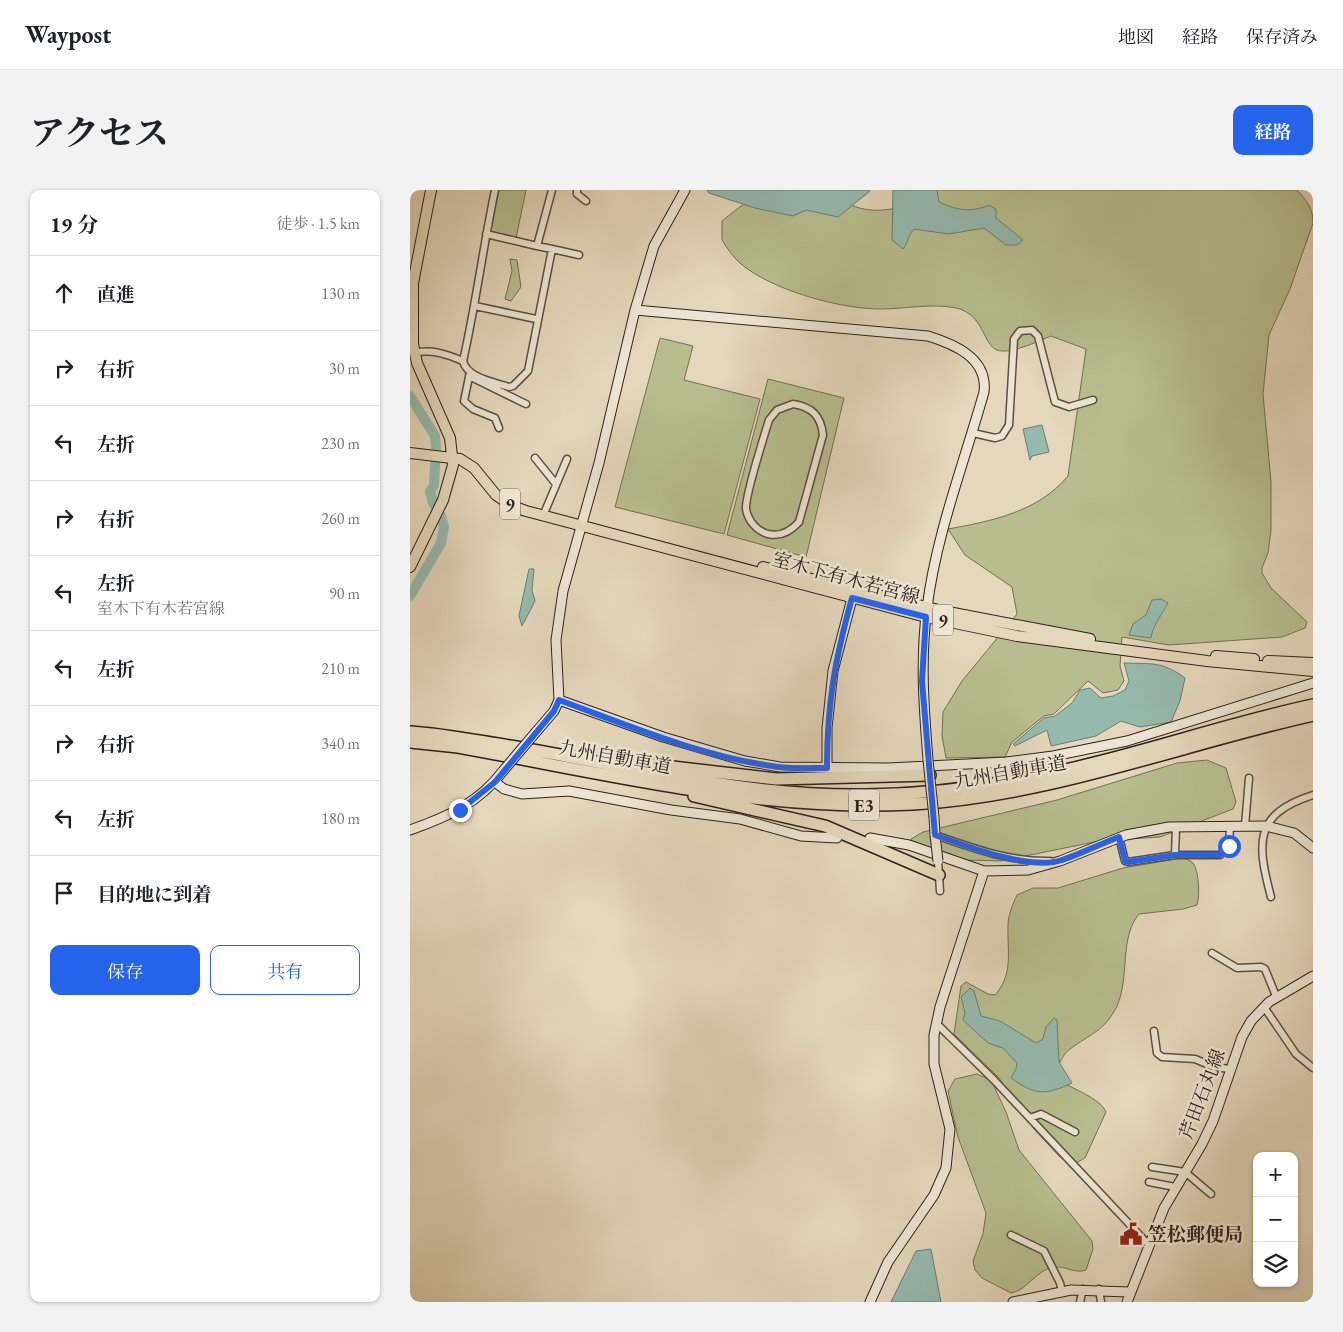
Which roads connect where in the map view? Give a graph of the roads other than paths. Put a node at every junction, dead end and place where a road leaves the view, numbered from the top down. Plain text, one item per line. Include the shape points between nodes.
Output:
1 (431, 190) edge
2 (495, 190) edge
3 (552, 190) edge
4 (577, 190) edge
5 (683, 191) edge
6 (586, 201) dead end
7 (486, 234) junction
8 (537, 246) junction
9 (552, 249) junction
10 (414, 252) edge
11 (579, 256) dead end
12 (475, 306) junction
13 (635, 310) junction
14 (536, 319) junction
15 (414, 353) junction
16 (462, 361) junction
17 (470, 375) junction
18 (1093, 400) dead end
19 (526, 404) dead end
20 (499, 428) dead end
21 (973, 433) junction
22 (410, 454) edge
23 (453, 456) junction
24 (535, 458) dead end
25 (567, 458) dead end
26 (556, 484) junction
27 (543, 516) junction
28 (582, 526) junction
29 (769, 534) joint
30 (410, 568) edge
31 (853, 594) junction
32 (926, 612) junction
33 (1313, 663) edge
34 (1313, 671) edge
35 (1313, 683) edge
36 (559, 700) junction
37 (1313, 705) edge
38 (1313, 715) edge
39 (410, 732) edge
40 (410, 742) edge
41 (536, 750) junction
42 (555, 764) junction
43 (827, 768) junction
44 (926, 775) junction
45 (1249, 778) dead end
46 (495, 782) junction
47 (1313, 795) edge
48 (1230, 826) junction
49 (1245, 826) junction
50 (1266, 826) junction
51 (1176, 827) junction
52 (410, 830) edge
53 (935, 835) junction
54 (1119, 837) junction
55 (837, 838) dead end
56 (870, 838) dead end
57 (1313, 848) edge
58 (1175, 855) junction
59 (938, 861) joint
60 (1060, 861) junction
61 (984, 870) junction
62 (939, 875) junction
63 (940, 891) dead end
64 (1271, 897) dead end
65 (1212, 953) dead end
66 (1313, 976) edge
67 (1276, 996) junction
68 (1264, 1007) junction
69 (936, 1022) junction
70 (1154, 1031) dead end
71 (1313, 1068) edge
72 (1230, 1069) junction
73 (1030, 1118) junction
74 (1075, 1132) dead end
75 (1152, 1167) dead end
76 (1185, 1172) junction
77 (1149, 1182) dead end
78 (1175, 1187) junction
79 (1210, 1194) dead end
80 (1011, 1235) dead end
81 (1148, 1244) junction
82 (1083, 1289) junction
83 (1100, 1289) junction
84 (1062, 1292) junction
85 (1129, 1292) junction
86 (870, 1302) edge
87 (1012, 1302) edge
88 (1080, 1302) edge
89 (1101, 1302) edge
90 (1126, 1302) edge

1 - 10 main road
2 - 7 street
3 - 8 street
4 - 6 street via 577,194
5 - 13 street via 654,246
7 - 8 street
7 - 12 street
8 - 9 street
9 - 11 street
9 - 14 street
10 - 15 main road
12 - 14 street
12 - 16 street
13 - 21 street via 902,332 941,340 973,358 982,373 984,392
13 - 28 street
14 - 17 street via 528,371 513,386
15 - 16 street via 426,350
15 - 23 main road via 447,429
16 - 17 street
17 - 19 street
17 - 20 street via 464,401 473,409 494,418
18 - 21 street via 1069,408 1055,402 1038,336 1026,329 1014,338 1006,431 995,438
21 - 32 street via 938,548
22 - 23 main road, 室木下有木若宮線 / 9
23 - 27 main road, 室木下有木若宮線 / 9 via 474,468 488,488 505,502
23 - 30 main road via 442,505
24 - 26 street
25 - 26 street
26 - 27 street
27 - 28 main road, 室木下有木若宮線 / 9
28 - 31 main road, 室木下有木若宮線 / 9
28 - 36 street via 563,591 556,640
29 - 29 street via 788,532 802,516 822,435 822,426 815,413 803,405 785,405 772,415 746,504 752,523
31 - 32 main road, 室木下有木若宮線 / 9
31 - 43 street via 833,671
32 - 33 main road, 室木下有木若宮線 / 9 via 1159,650
32 - 34 main road, 室木下有木若宮線 / 9 via 1063,643
32 - 44 street, bridge via 922,681 928,760
35 - 43 street via 1127,741 1053,756 955,765
36 - 43 street via 663,738 745,761 780,767
36 - 46 street, bridge via 554,711
37 - 41 highway, 九州自動車道 / E3 via 1064,770 914,794 827,794 757,789
38 - 42 highway, 九州自動車道 / E3 via 1052,784 914,804 756,799
39 - 41 highway, 九州自動車道 / E3
40 - 42 highway, 九州自動車道 / E3
41 - 44 highway via 776,779
42 - 62 highway via 808,821
44 - 53 street, bridge
45 - 49 street
46 - 52 street via 460,810
46 - 55 street via 504,789 522,794 569,791 740,819 801,836
47 - 50 street via 1282,809
48 - 49 street
48 - 51 street
48 - 58 street via 1229,846 1220,855
49 - 50 street
50 - 57 street via 1294,833
50 - 64 street via 1262,850
51 - 54 street via 1150,829
51 - 58 street
53 - 59 street, bridge
53 - 60 street via 1025,862
54 - 58 street via 1128,862
54 - 60 street
56 - 61 street via 909,844
59 - 62 street
60 - 61 street via 1028,870
61 - 69 street
62 - 63 street
65 - 67 street via 1237,968 1265,969
66 - 67 street, 芹田石丸線
67 - 68 street, 芹田石丸線
68 - 71 street via 1296,1054
68 - 72 street, 芹田石丸線 via 1242,1037
69 - 73 street
69 - 86 street via 934,1064 950,1129 946,1168 934,1195 888,1262
70 - 72 street via 1157,1053 1162,1057 1195,1059
72 - 76 street, 芹田石丸線 via 1202,1144
73 - 74 street via 1041,1114
73 - 81 street
75 - 76 street
76 - 78 street, 芹田石丸線
76 - 79 street
77 - 78 street
78 - 81 street, 芹田石丸線
80 - 84 street via 1044,1251
81 - 85 street, 芹田石丸線
82 - 83 street
82 - 84 street
82 - 88 street
83 - 85 street
83 - 89 street
84 - 87 street
85 - 90 street, 芹田石丸線

